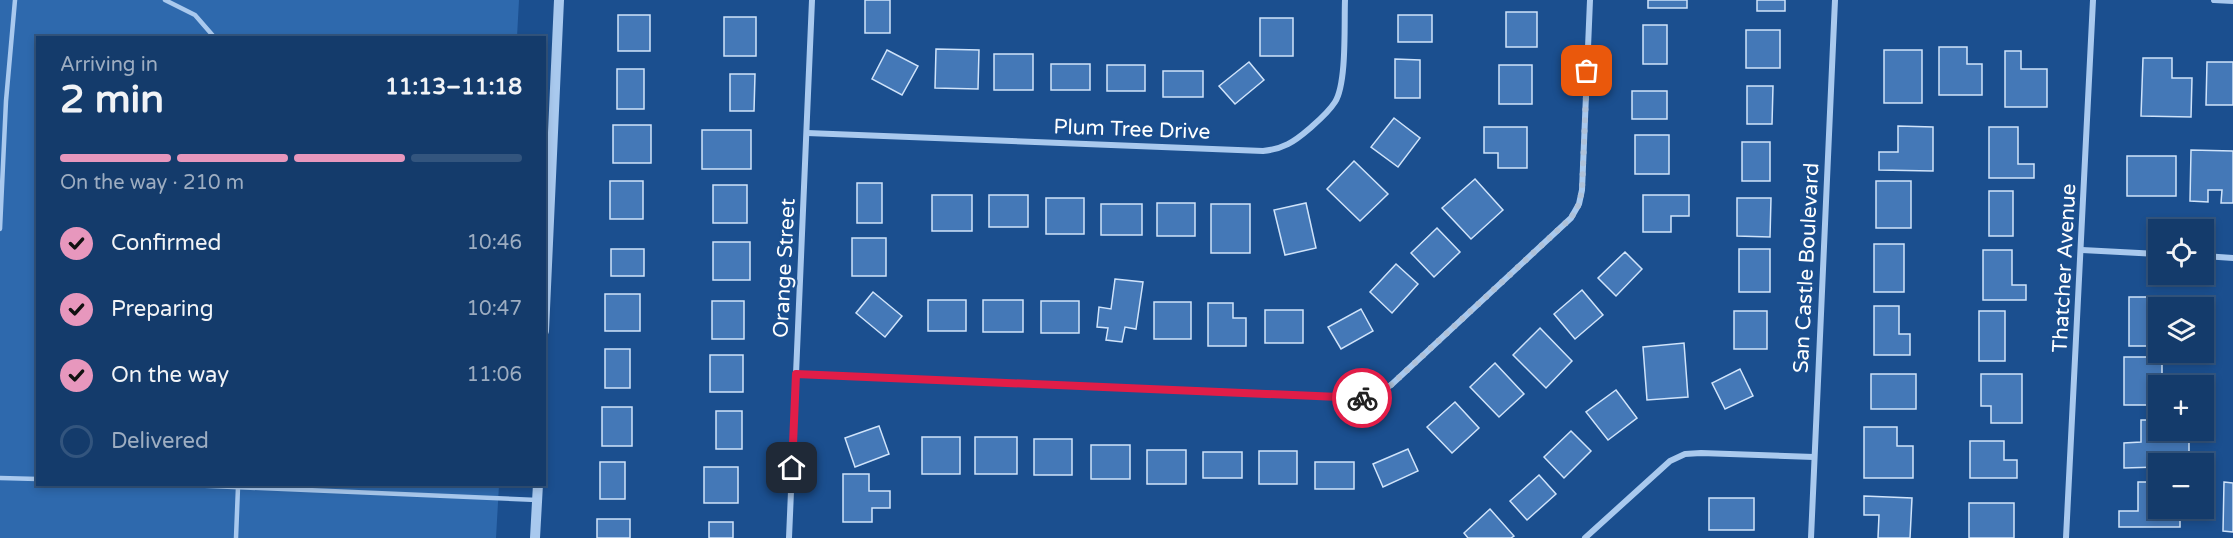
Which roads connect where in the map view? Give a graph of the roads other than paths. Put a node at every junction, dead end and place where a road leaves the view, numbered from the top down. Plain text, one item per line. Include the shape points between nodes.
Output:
1 (15, 0) edge
2 (165, 0) edge
3 (559, 0) edge
4 (812, 0) edge
5 (1345, 0) edge
6 (1590, 0) edge
7 (1834, 0) edge
8 (2093, 0) edge
9 (2214, 0) edge
10 (2233, 1) edge
11 (213, 36) edge
12 (807, 133) junction
13 (0, 229) edge
14 (2082, 250) junction
15 (2148, 253) edge
16 (2214, 257) edge
17 (2233, 258) edge
18 (546, 287) edge
19 (796, 374) junction
20 (1814, 458) junction
21 (0, 478) edge
22 (36, 479) edge
23 (238, 486) edge
24 (538, 486) edge
25 (537, 500) junction
26 (236, 538) edge
27 (536, 538) edge
28 (789, 538) edge
29 (1585, 538) edge
30 (1811, 538) edge
31 (2066, 538) edge

1 - 13 lane
2 - 11 lane via 195,15
3 - 18 street
4 - 12 street, Orange Street
5 - 12 street, Plum Tree Drive via 1341,87 1336,102 1293,143 1279,149
6 - 19 street via 1579,204 1571,218 1379,393 1364,398
7 - 20 street, San Castle Boulevard
8 - 14 street, Thatcher Avenue
9 - 10 street
12 - 19 street, Orange Street
14 - 15 street
14 - 31 street, Thatcher Avenue
16 - 17 street
19 - 28 street, Orange Street
20 - 29 street via 1685,454 1670,460
20 - 30 street, San Castle Boulevard
21 - 22 lane
23 - 25 lane
23 - 26 lane
24 - 25 street
25 - 27 street

